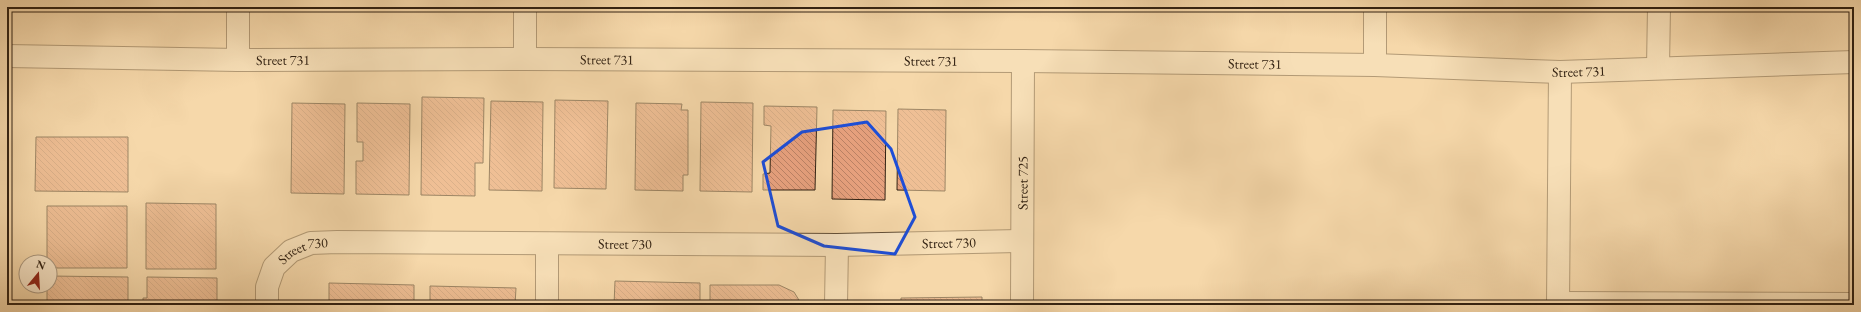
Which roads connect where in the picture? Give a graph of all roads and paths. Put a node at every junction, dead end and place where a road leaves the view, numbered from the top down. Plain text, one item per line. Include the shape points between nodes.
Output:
1 (238, 7) edge
2 (525, 7) edge
3 (1375, 7) edge
4 (1660, 7) edge
5 (7, 56) edge
6 (525, 59) junction
7 (238, 60) junction
8 (1023, 61) junction
9 (1854, 62) edge
10 (1375, 64) junction
11 (1658, 67) junction
12 (1560, 72) junction
13 (1022, 241) junction
14 (547, 244) junction
15 (837, 245) junction
16 (1558, 304) edge
17 (1724, 304) edge
18 (1854, 304) edge
19 (267, 305) edge
20 (546, 305) edge
21 (836, 305) edge
22 (1022, 305) edge

1 - 7 street
2 - 6 street
3 - 10 street
4 - 11 street
5 - 7 street, Street 731
6 - 7 street, Street 731
6 - 8 street, Street 731
8 - 10 street, Street 731
8 - 13 street, Street 725
9 - 11 street, Street 731
10 - 12 street, Street 731
11 - 12 street, Street 731
12 - 16 street
13 - 15 street, Street 730
13 - 22 street, Street 725
14 - 15 street, Street 730
14 - 19 street, Street 730 via 311,243 291,251 274,267 267,287
14 - 20 street
15 - 21 street
16 - 17 street
17 - 18 street

